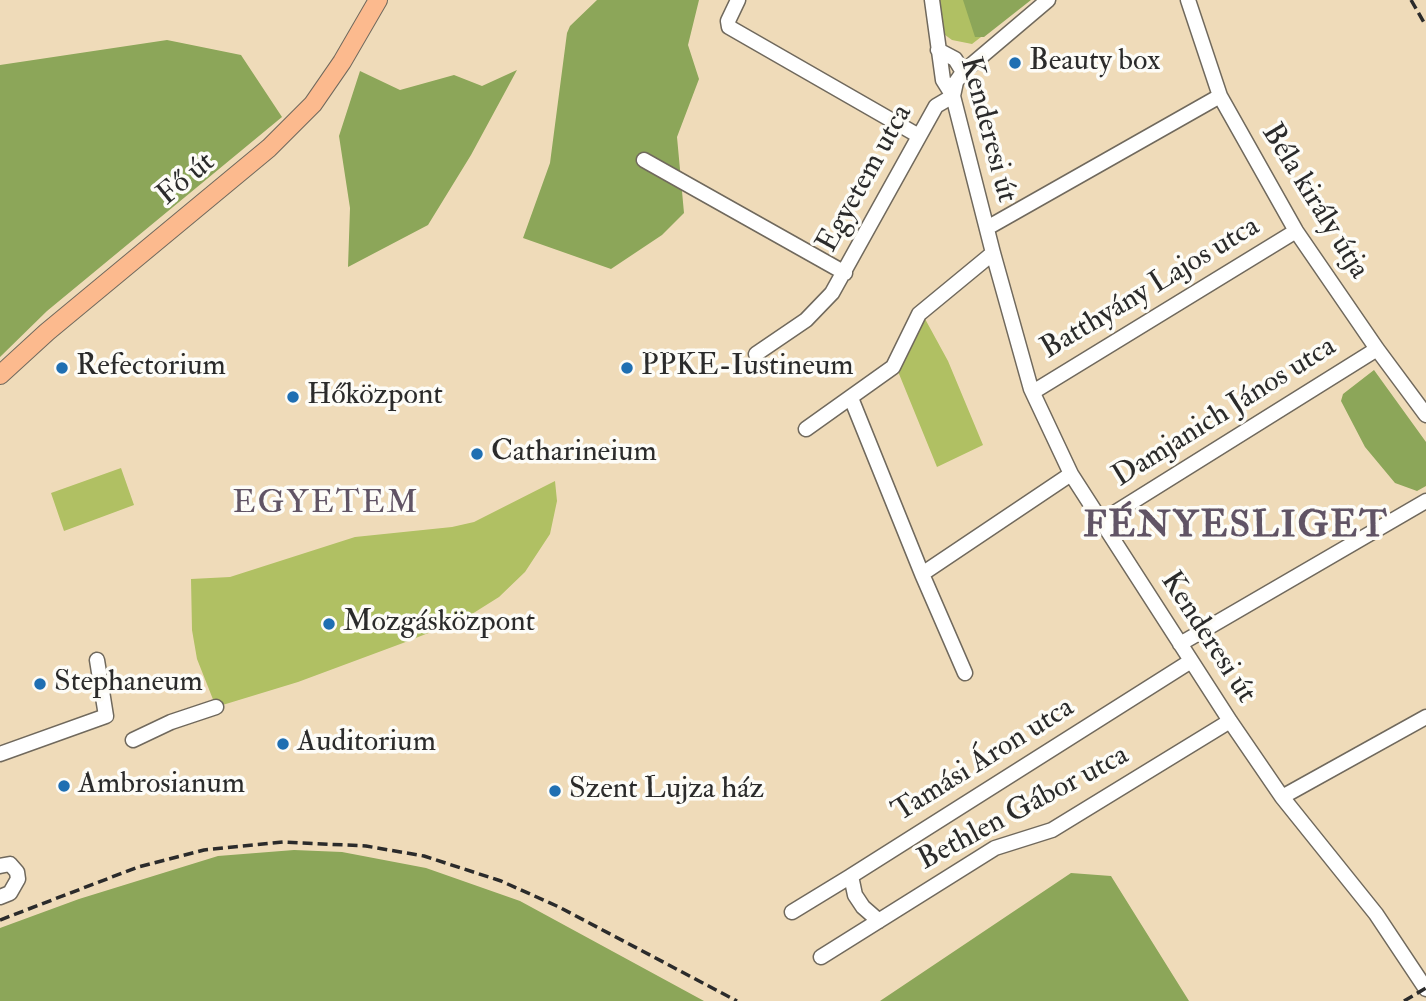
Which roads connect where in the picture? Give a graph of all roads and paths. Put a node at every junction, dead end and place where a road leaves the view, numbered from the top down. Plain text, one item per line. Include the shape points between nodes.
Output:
1 (378, 0) edge
2 (737, 0) edge
3 (932, 0) edge
4 (1048, 0) edge
5 (1188, 0) edge
6 (938, 50) junction
7 (963, 72) junction
8 (953, 96) junction
9 (1220, 96) junction
10 (919, 136) junction
11 (644, 160) dead end
12 (987, 228) junction
13 (1296, 231) junction
14 (993, 253) junction
15 (845, 273) junction
16 (1377, 349) junction
17 (756, 354) dead end
18 (0, 375) edge
19 (1032, 392) junction
20 (851, 398) junction
21 (1426, 415) edge
22 (806, 429) dead end
23 (1072, 474) junction
24 (1426, 501) edge
25 (1100, 522) junction
26 (922, 573) junction
27 (1180, 644) junction
28 (97, 660) dead end
29 (1191, 661) junction
30 (965, 673) dead end
31 (216, 707) dead end
32 (1426, 717) edge
33 (1230, 721) junction
34 (133, 740) dead end
35 (0, 754) edge
36 (1282, 797) junction
37 (0, 866) edge
38 (851, 876) junction
39 (0, 897) edge
40 (792, 912) dead end
41 (879, 921) junction
42 (821, 957) dead end
43 (1426, 989) edge

1 - 18 main road, Fő út via 313,104 269,148
2 - 10 street via 729,27
3 - 6 street, Kenderesi út
4 - 7 street, Egyetem utca
5 - 9 street, Béla király útja
6 - 7 street via 955,59
6 - 8 street, Kenderesi út via 943,80
7 - 8 street, Egyetem utca
8 - 10 street, Egyetem utca via 936,106
8 - 12 street, Kenderesi út
9 - 12 street
9 - 13 street, Béla király útja
10 - 15 street, Egyetem utca
11 - 15 street
12 - 14 street, Kenderesi út
13 - 16 street, Béla király útja
13 - 19 street, Batthyány Lajos utca
14 - 19 street, Kenderesi út
14 - 20 street via 919,314 893,367
15 - 17 street, Egyetem utca via 806,320
16 - 21 street, Béla király útja
16 - 25 street, Damjanich János utca
19 - 23 street, Kenderesi út
20 - 22 street
20 - 26 street
23 - 25 street, Kenderesi út
23 - 26 street
24 - 27 street
25 - 27 street, Kenderesi út
26 - 30 street
27 - 29 street, Kenderesi út
28 - 35 street via 106,716
29 - 33 street, Kenderesi út
29 - 38 street, Tamási Áron utca
31 - 34 street
32 - 36 street
33 - 36 street, Kenderesi út
33 - 41 street, Bethlen Gábor utca via 1052,830 995,848
36 - 43 street, Kenderesi út via 1376,914
37 - 39 street via 10,864 18,879 10,893
38 - 40 street, Tamási Áron utca
38 - 41 street via 855,895
41 - 42 street, Bethlen Gábor utca

